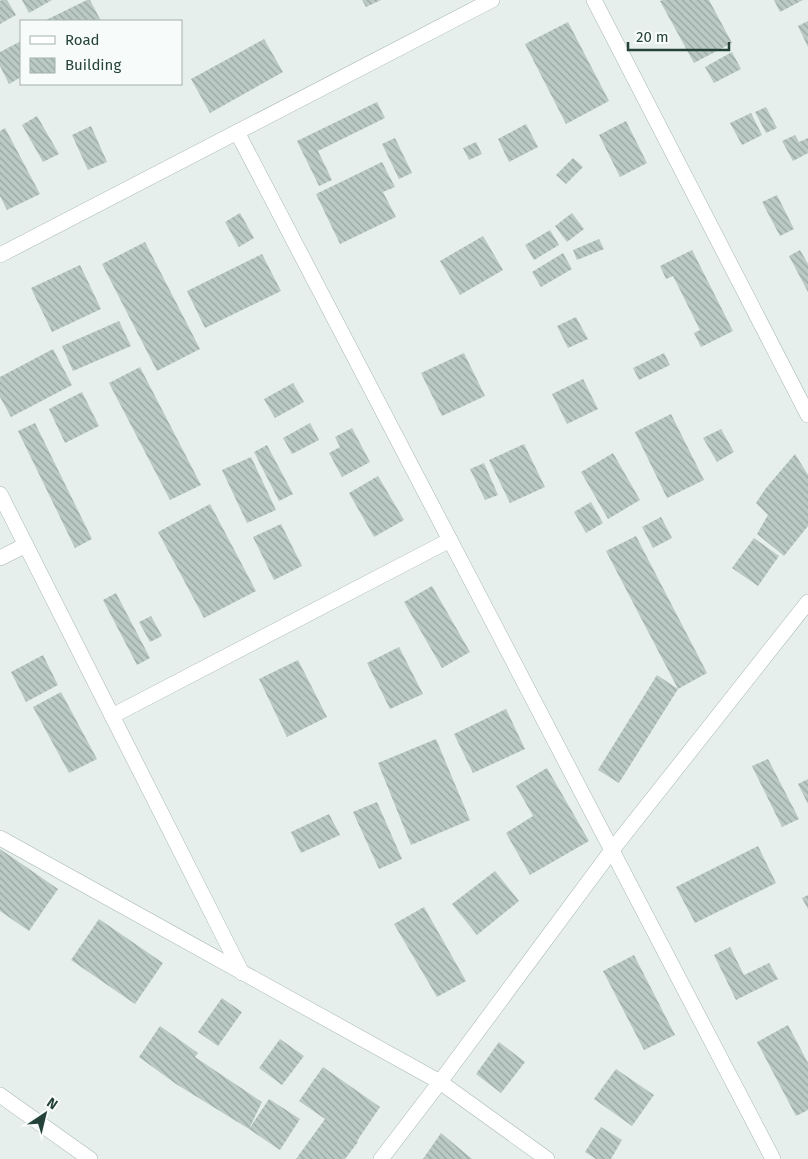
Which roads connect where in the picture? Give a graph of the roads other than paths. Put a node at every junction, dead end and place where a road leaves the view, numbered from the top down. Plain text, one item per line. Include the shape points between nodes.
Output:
1 (492, 0) edge
2 (594, 0) edge
3 (237, 132) junction
4 (0, 255) edge
5 (808, 416) edge
6 (0, 494) edge
7 (450, 540) junction
8 (26, 545) junction
9 (0, 558) edge
10 (808, 602) edge
11 (112, 716) junction
12 (0, 838) edge
13 (612, 850) junction
14 (242, 973) junction
15 (440, 1082) junction
16 (0, 1095) edge
17 (90, 1159) edge
18 (381, 1159) edge
19 (546, 1159) edge
20 (773, 1159) edge

1 - 3 street
2 - 5 street
3 - 4 street
3 - 7 street
6 - 8 street
7 - 11 street
7 - 13 street
8 - 9 street
8 - 11 street
10 - 13 street
11 - 14 street
12 - 14 street
13 - 15 street
13 - 20 street
14 - 15 street
15 - 18 street
15 - 19 street
16 - 17 street

